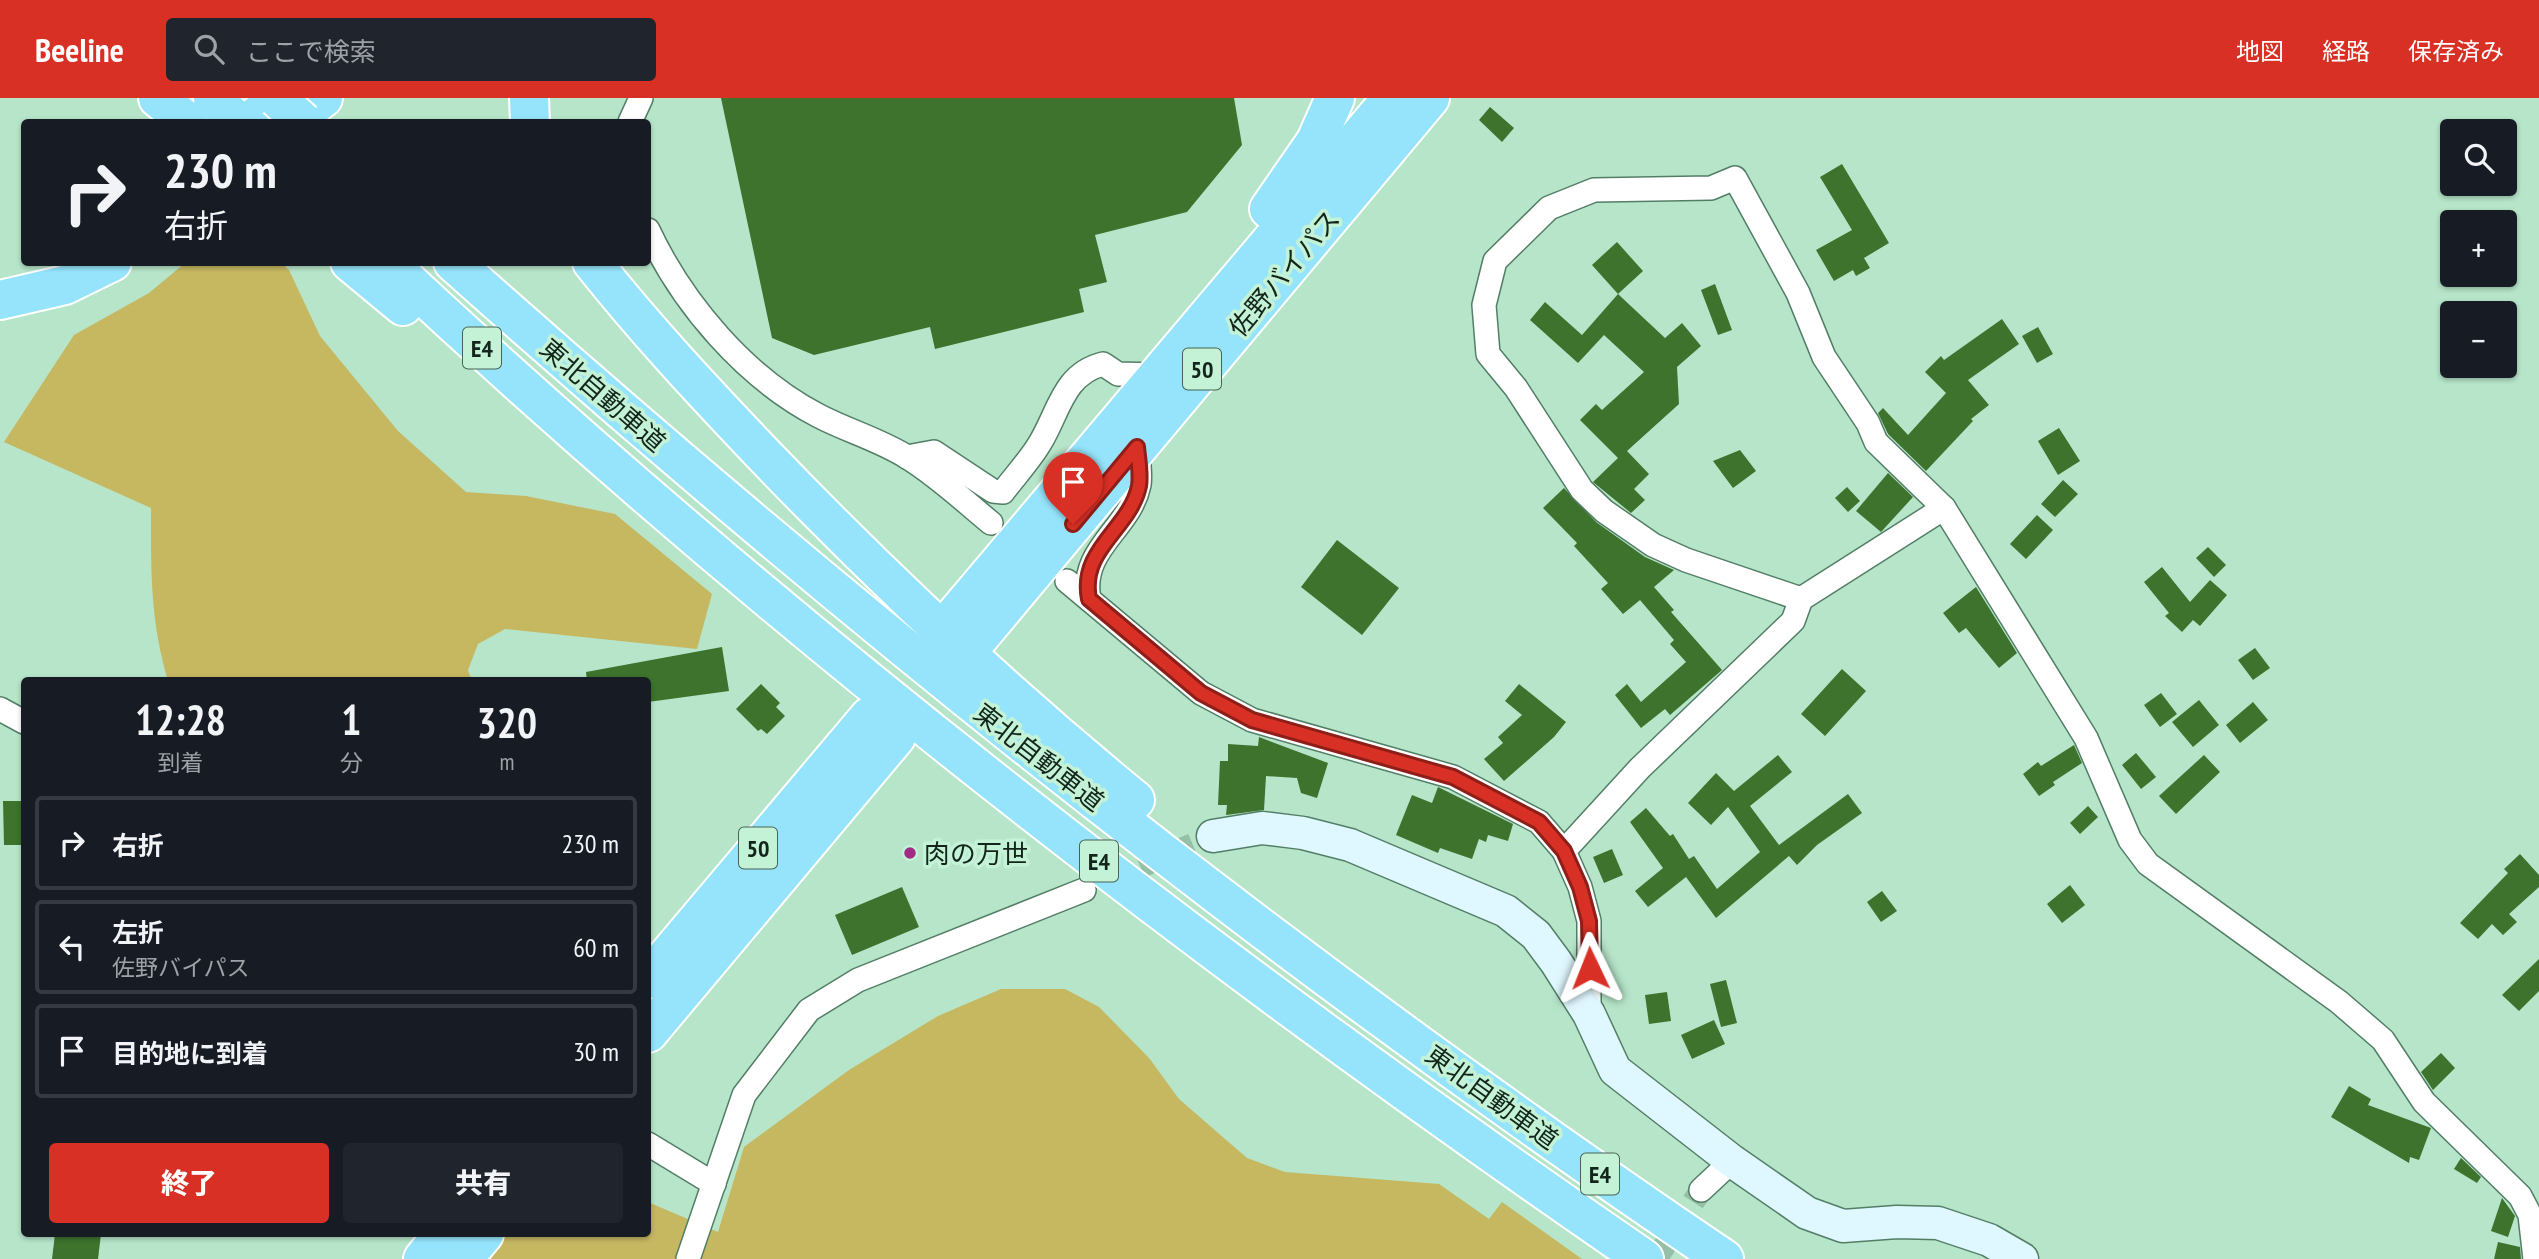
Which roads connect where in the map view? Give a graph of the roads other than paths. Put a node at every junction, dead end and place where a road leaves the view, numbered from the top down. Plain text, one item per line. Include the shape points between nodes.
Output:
1 (158, 98) edge
2 (278, 98) edge
3 (323, 98) edge
4 (529, 98) edge
5 (641, 98) edge
6 (1335, 98) edge
7 (1392, 98) edge
8 (1430, 98) edge
9 (1451, 98) edge
10 (231, 113) edge
11 (184, 119) edge
12 (296, 119) edge
13 (300, 119) edge
14 (530, 119) edge
15 (631, 119) edge
16 (651, 236) edge
17 (39, 266) edge
18 (104, 266) edge
19 (354, 266) edge
20 (391, 266) edge
21 (458, 266) edge
22 (595, 266) edge
23 (1285, 272) junction
24 (0, 273) edge
25 (0, 300) edge
26 (1188, 338) junction
27 (1157, 375) junction
28 (577, 432) junction
29 (1137, 447) junction
30 (907, 457) junction
31 (1944, 508) junction
32 (992, 523) dead end
33 (1067, 581) dead end
34 (1089, 599) junction
35 (1801, 599) junction
36 (0, 709) edge
37 (21, 720) edge
38 (1213, 836) tunnel mouth
39 (1564, 851) junction
40 (1084, 890) tunnel mouth
41 (651, 976) edge
42 (1589, 1014) junction
43 (651, 1029) edge
44 (1477, 1087) junction
45 (651, 1146) edge
46 (1732, 1161) junction
47 (714, 1184) junction
48 (1701, 1191) tunnel mouth
49 (441, 1237) edge
50 (481, 1237) edge
51 (423, 1259) edge
52 (463, 1259) edge
53 (688, 1259) edge
54 (1644, 1259) edge
55 (1724, 1259) edge
56 (2022, 1259) edge
57 (2535, 1259) edge

1 - 11 highway
2 - 10 highway
2 - 13 highway, bridge
3 - 12 highway
4 - 14 highway
5 - 15 street
6 - 26 highway via 1316,141 1227,267
7 - 26 highway, 佐野バイパス / 50
8 - 23 highway, 佐野バイパス / 50
9 - 23 highway via 1359,207
16 - 30 street via 702,314 763,379 818,416
17 - 24 highway
18 - 25 highway via 65,285
19 - 28 highway via 386,295
20 - 28 highway, 東北自動車道 / E4
21 - 44 highway, 東北自動車道 / E4 via 719,496 961,695 1190,876
22 - 44 highway via 722,411 914,607 1045,726 1326,950
23 - 29 highway, 佐野バイパス / 50
26 - 27 highway, 佐野バイパス / 50
27 - 29 highway, 佐野バイパス / 50 via 963,631
27 - 30 street via 1118,374 1103,364 1087,368 1068,387 1040,444 1003,492 993,491 934,452
28 - 54 highway, 東北自動車道 / E4 via 855,668 1144,895 1438,1114
29 - 34 street via 1139,485 1131,506 1097,553 1086,582
30 - 32 street
31 - 35 street
31 - 35 street via 1876,442 1868,422 1824,357 1798,293 1735,178 1711,188 1594,190 1549,208 1495,261 1484,305 1488,354 1516,388 1582,490 1604,511 1653,545 1686,561
31 - 57 street via 2086,738 2130,840 2148,864 2339,1002 2384,1040 2424,1102 2520,1196 2530,1215
33 - 34 street
34 - 39 street via 1201,693 1242,715 1284,731 1453,777 1539,822
35 - 39 street via 1793,621 1640,768
36 - 37 street
38 - 42 street via 1262,828 1303,833 1350,845 1479,897 1536,935
39 - 42 street via 1589,921
40 - 47 street via 858,980 809,1010 744,1095
41 - 43 highway, 50 via 883,727
42 - 46 street via 1615,1070
44 - 55 highway, 東北自動車道 / E4
45 - 47 street
46 - 48 street
46 - 56 street via 1807,1213 1843,1226 1938,1223 1989,1240
47 - 53 street
49 - 51 highway
50 - 52 highway

